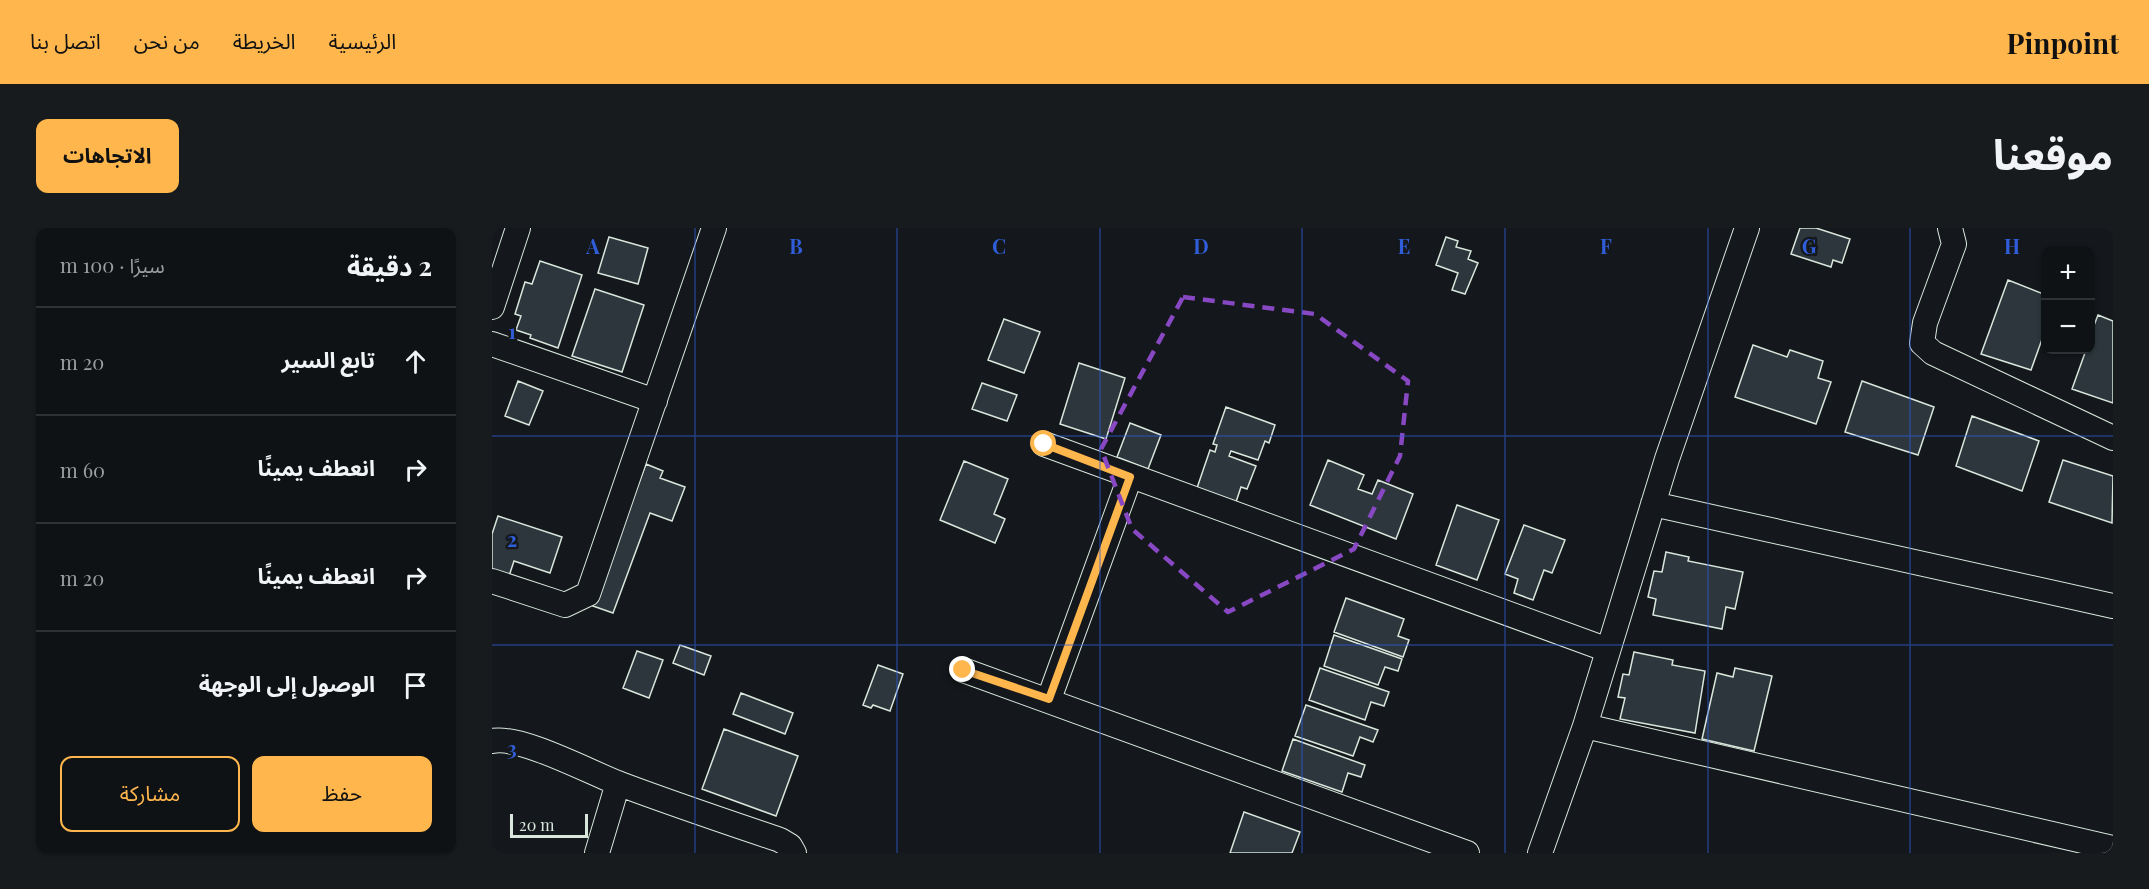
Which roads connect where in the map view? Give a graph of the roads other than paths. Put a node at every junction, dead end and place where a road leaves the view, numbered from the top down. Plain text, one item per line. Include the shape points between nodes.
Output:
1 (518, 228) edge
2 (714, 228) edge
3 (1747, 228) edge
4 (1950, 228) edge
5 (492, 307) edge
6 (492, 344) edge
7 (655, 401) junction
8 (2113, 438) edge
9 (1044, 444) dead end
10 (1130, 477) junction
11 (1653, 504) junction
12 (492, 581) edge
13 (2113, 606) edge
14 (1608, 650) junction
15 (963, 670) dead end
16 (1049, 699) junction
17 (1584, 726) junction
18 (492, 741) edge
19 (618, 783) junction
20 (2113, 848) edge
21 (597, 853) edge
22 (794, 853) edge
23 (1467, 853) edge
24 (1540, 853) edge

1 - 5 street
2 - 7 street
3 - 11 street
4 - 8 street via 1954,244 1925,323 1922,343 1934,353
6 - 7 street
7 - 12 street via 588,594 565,605
9 - 10 street
10 - 14 street
10 - 16 street
11 - 13 street
11 - 14 street
14 - 17 street
15 - 16 street
16 - 23 street
17 - 20 street
17 - 24 street
18 - 19 street via 505,739 523,744
19 - 21 street
19 - 22 street via 780,840

